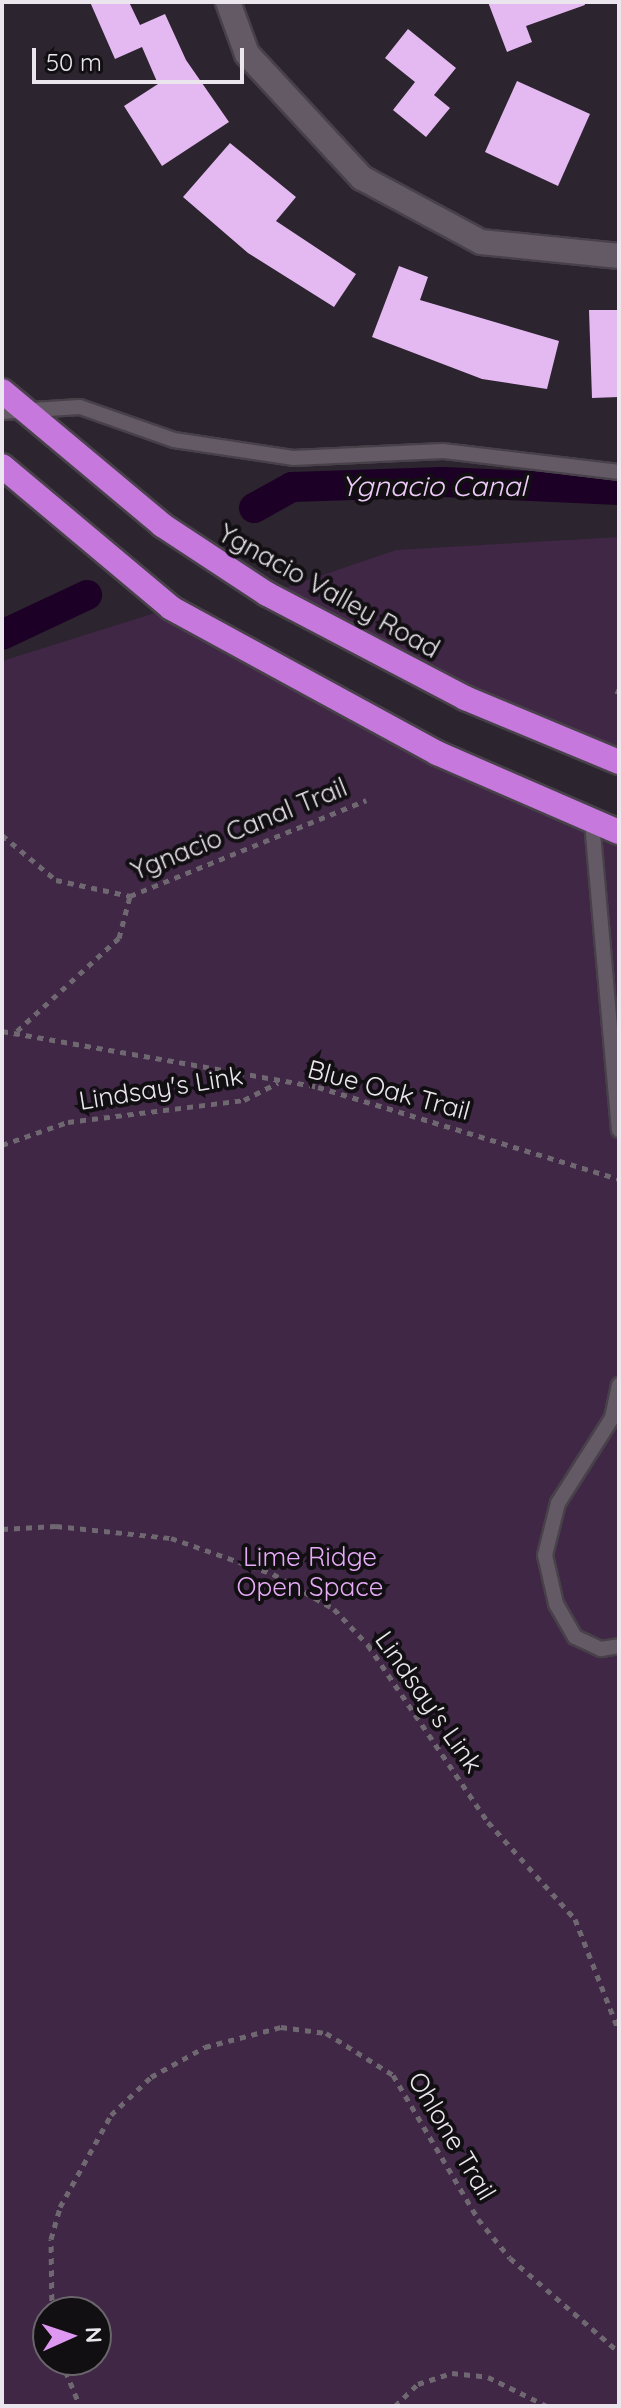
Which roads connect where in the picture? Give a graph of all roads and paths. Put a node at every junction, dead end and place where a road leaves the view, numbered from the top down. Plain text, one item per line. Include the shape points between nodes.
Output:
1 (228, 2) edge
2 (619, 256) edge
3 (2, 391) edge
4 (14, 412) edge
5 (2, 466) edge
6 (619, 472) edge
7 (619, 762) edge
8 (366, 800) dead end
9 (592, 822) junction
10 (619, 832) edge
11 (2, 835) edge
12 (130, 896) junction
13 (2, 1031) edge
14 (17, 1031) junction
15 (279, 1083) junction
16 (619, 1130) edge
17 (2, 1145) edge
18 (619, 1179) edge
19 (619, 1385) edge
20 (2, 1529) edge
21 (619, 1646) edge
22 (619, 2031) edge
23 (52, 2296) edge
24 (619, 2352) edge
25 (68, 2376) edge
26 (80, 2406) edge
27 (395, 2406) edge
28 (547, 2406) edge

1 - 2 street via 247,54 362,178 481,242
3 - 4 highway, Ygnacio Valley Road
4 - 6 lane via 80,407 174,440 293,458 443,451
4 - 7 highway, Ygnacio Valley Road via 162,525 267,594 465,698
5 - 9 highway via 171,608 437,753
8 - 12 path, Ygnacio Canal Trail
9 - 10 highway
9 - 16 lane
11 - 12 path, Ygnacio Canal Trail via 56,880
12 - 14 path via 119,938
13 - 14 path, Blue Oak Trail
14 - 15 path, Blue Oak Trail
15 - 17 path, Lindsay's Link via 244,1100 68,1122
15 - 18 path, Blue Oak Trail via 318,1087
19 - 21 lane via 612,1418 558,1503 545,1555 556,1604 575,1637 601,1649
20 - 22 path, Lindsay's Link via 56,1526 171,1538 273,1574 334,1609 368,1645 488,1822 575,1919
23 - 24 path, Ohlone Trail via 51,2239 60,2207 111,2115 151,2077 205,2047 281,2027 326,2033 393,2075 478,2219 510,2258
25 - 26 path
27 - 28 path via 418,2384 452,2373 488,2377

